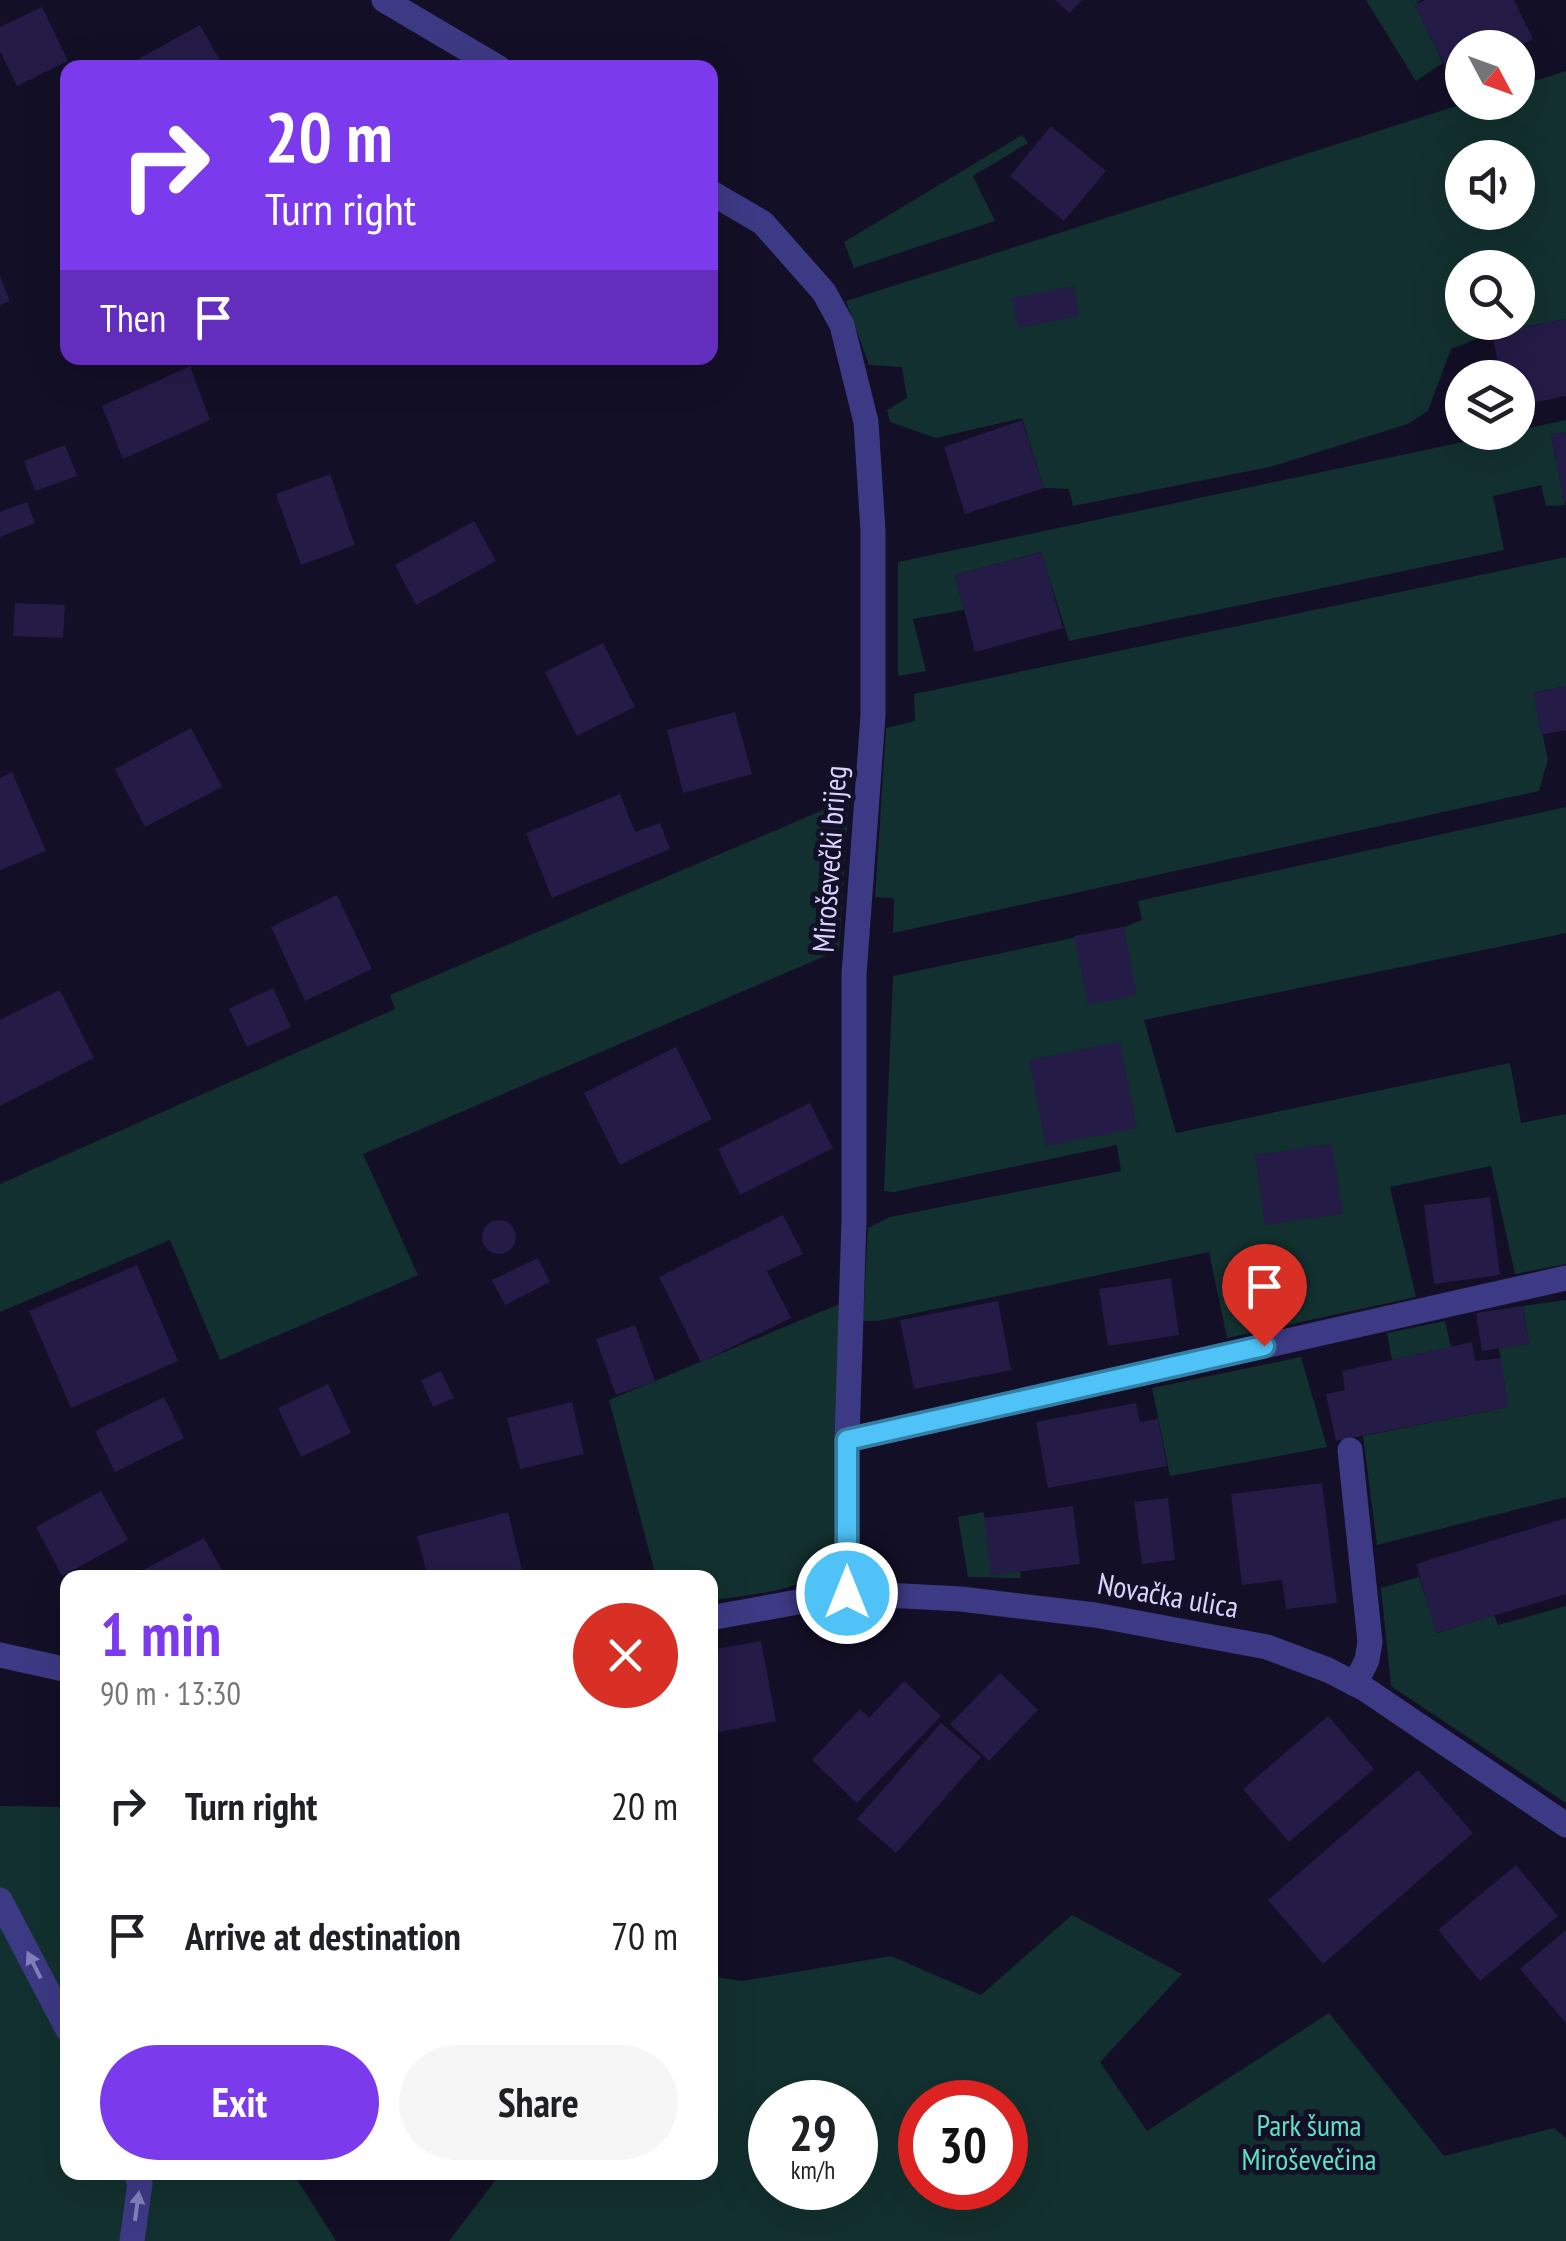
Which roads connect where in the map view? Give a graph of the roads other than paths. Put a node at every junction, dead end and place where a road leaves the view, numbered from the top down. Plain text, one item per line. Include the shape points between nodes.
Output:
1 (384, 0) edge
2 (485, 60) edge
3 (718, 197) edge
4 (1566, 1278) edge
5 (847, 1440) junction
6 (1350, 1450) dead end
7 (847, 1593) junction
8 (718, 1617) edge
9 (0, 1656) edge
10 (60, 1668) edge
11 (1355, 1684) junction
12 (1566, 1826) edge
13 (0, 1900) edge
14 (60, 2015) edge
15 (139, 2180) edge
16 (132, 2241) edge

1 - 2 street
3 - 5 street, Miroševečki brijeg via 762,223 824,292 842,325 866,422 874,716 854,975
4 - 5 street
5 - 7 street, Miroševečki brijeg
6 - 11 street via 1370,1642
7 - 8 street, Novačka ulica
7 - 11 street, Novačka ulica via 960,1599 1148,1624 1267,1647
9 - 10 street
11 - 12 street, Novačka ulica
14 -> 13 street
16 -> 15 street

